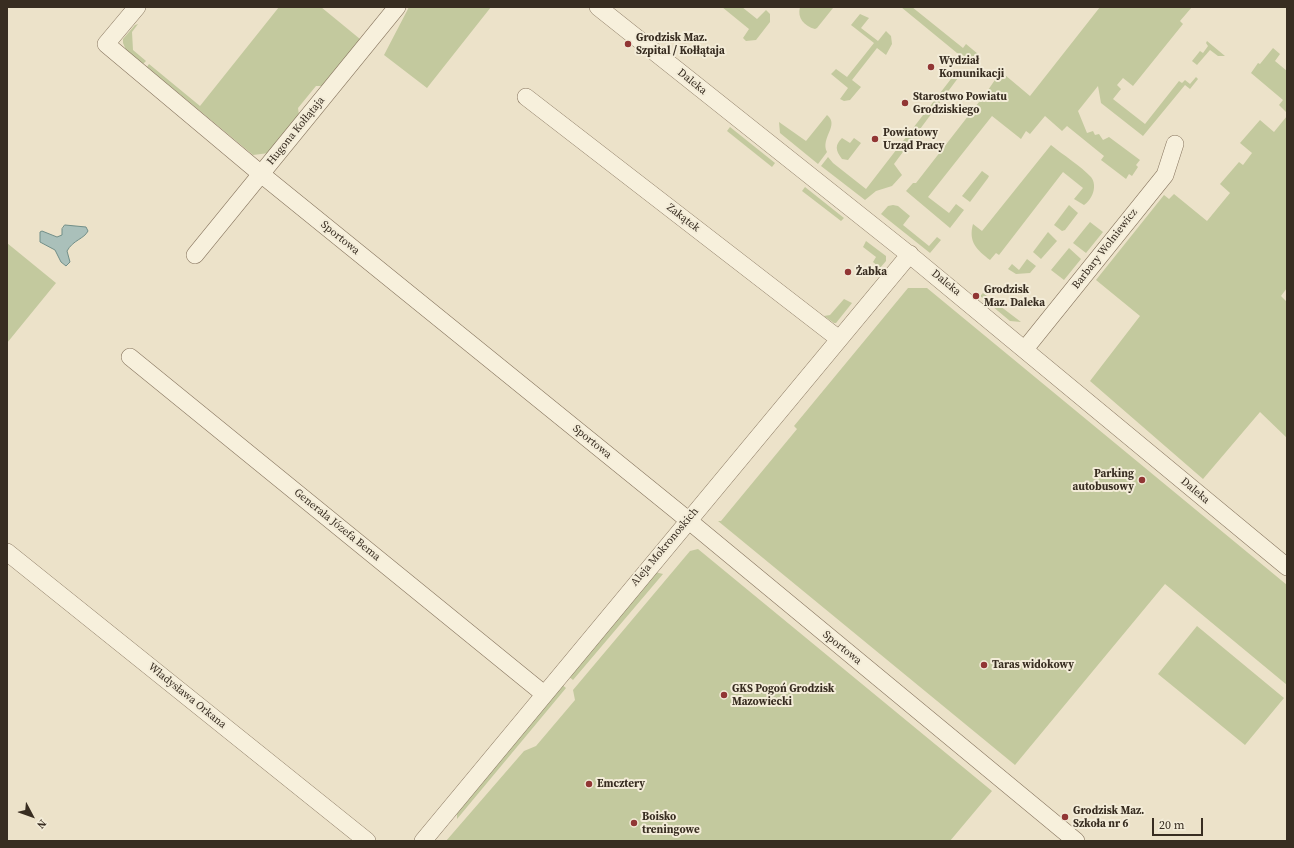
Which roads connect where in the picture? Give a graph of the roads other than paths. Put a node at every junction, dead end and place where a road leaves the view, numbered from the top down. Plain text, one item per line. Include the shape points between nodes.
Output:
1 (137, 7) edge
2 (397, 7) edge
3 (598, 7) edge
4 (526, 97) dead end
5 (1175, 144) dead end
6 (261, 174) junction
7 (910, 254) junction
8 (195, 255) dead end
9 (839, 339) junction
10 (1025, 349) junction
11 (130, 357) dead end
12 (688, 520) junction
13 (7, 552) edge
14 (1287, 567) edge
15 (544, 694) junction
16 (367, 841) edge
17 (423, 841) edge
18 (1076, 841) edge

1 - 6 street, Sportowa via 106,44
2 - 6 street, Hugona Kołłątaja
3 - 7 street, Daleka
4 - 9 street, Zakątek
5 - 10 street, Barbary Wolniewicz via 1165,174
6 - 8 street, Hugona Kołłątaja
6 - 12 street, Sportowa
7 - 9 street, Aleja Mokronoskich
7 - 10 street, Daleka
9 - 12 street, Aleja Mokronoskich
10 - 14 street, Daleka
11 - 15 street, Generała Józefa Bema
12 - 15 street, Aleja Mokronoskich
12 - 18 street, Sportowa
13 - 16 street, Władysława Orkana
15 - 17 street, Aleja Mokronoskich

